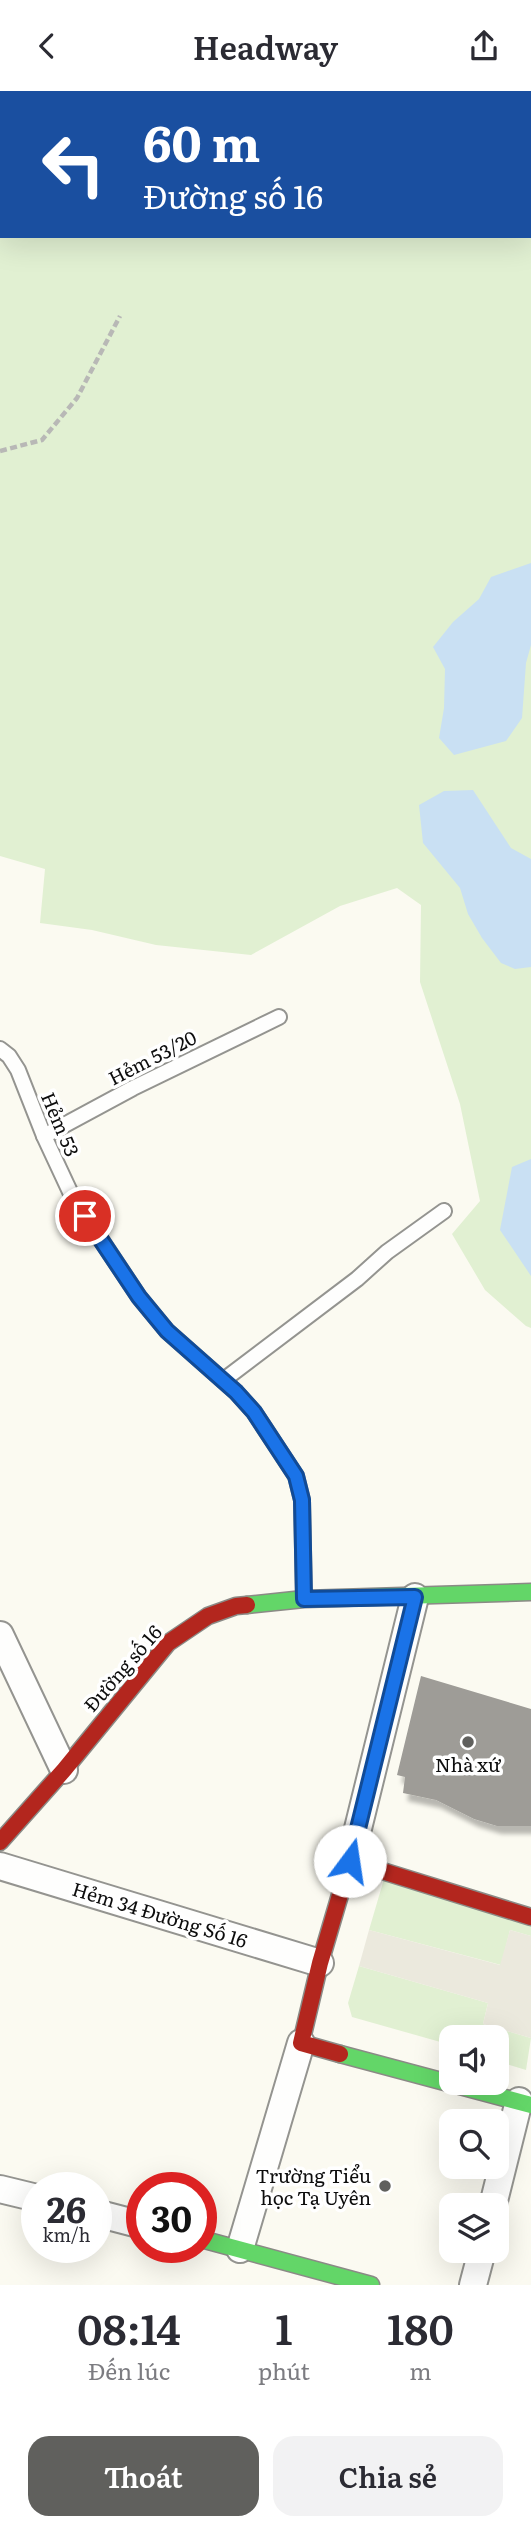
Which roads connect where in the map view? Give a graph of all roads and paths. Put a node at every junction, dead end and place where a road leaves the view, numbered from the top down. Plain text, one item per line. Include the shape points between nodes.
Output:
1 (120, 316) dead end
2 (0, 451) edge
3 (279, 1017) dead end
4 (0, 1049) edge
5 (44, 1136) junction
6 (444, 1211) dead end
7 (225, 1379) junction
8 (531, 1592) edge
9 (415, 1597) junction
10 (304, 1599) junction
11 (0, 1635) edge
12 (64, 1770) junction
13 (0, 1842) edge
14 (350, 1861) junction
15 (0, 1866) edge
16 (531, 1917) edge
17 (320, 1962) junction
18 (301, 2043) junction
19 (525, 2103) edge
20 (0, 2189) edge
21 (497, 2193) edge
22 (21, 2195) edge
23 (217, 2243) edge
24 (240, 2249) junction
25 (479, 2263) edge
26 (371, 2285) edge
27 (473, 2285) edge

1 - 2 path via 77,398 42,440
3 - 5 lane, Hẻm 53/20
4 - 5 lane, Hẻm 53 via 18,1070
5 - 7 lane, Hẻm 53 via 72,1196 139,1297 167,1331
6 - 7 lane
7 - 10 lane, Hẻm 53 via 254,1412 296,1476 302,1500
8 - 9 street, Đường số 16
9 - 10 street, Đường số 16
9 - 14 street
10 - 12 street, Đường số 16 via 236,1606 190,1627 168,1643
11 - 12 street
12 - 13 street, Đường số 16
14 - 16 street
14 - 17 street
15 - 17 street, Hẻm 34 Đường Số 16
17 - 18 street
18 - 19 street
18 - 24 street
19 - 21 street
20 - 22 street
23 - 24 street
24 - 26 street
25 - 27 street

